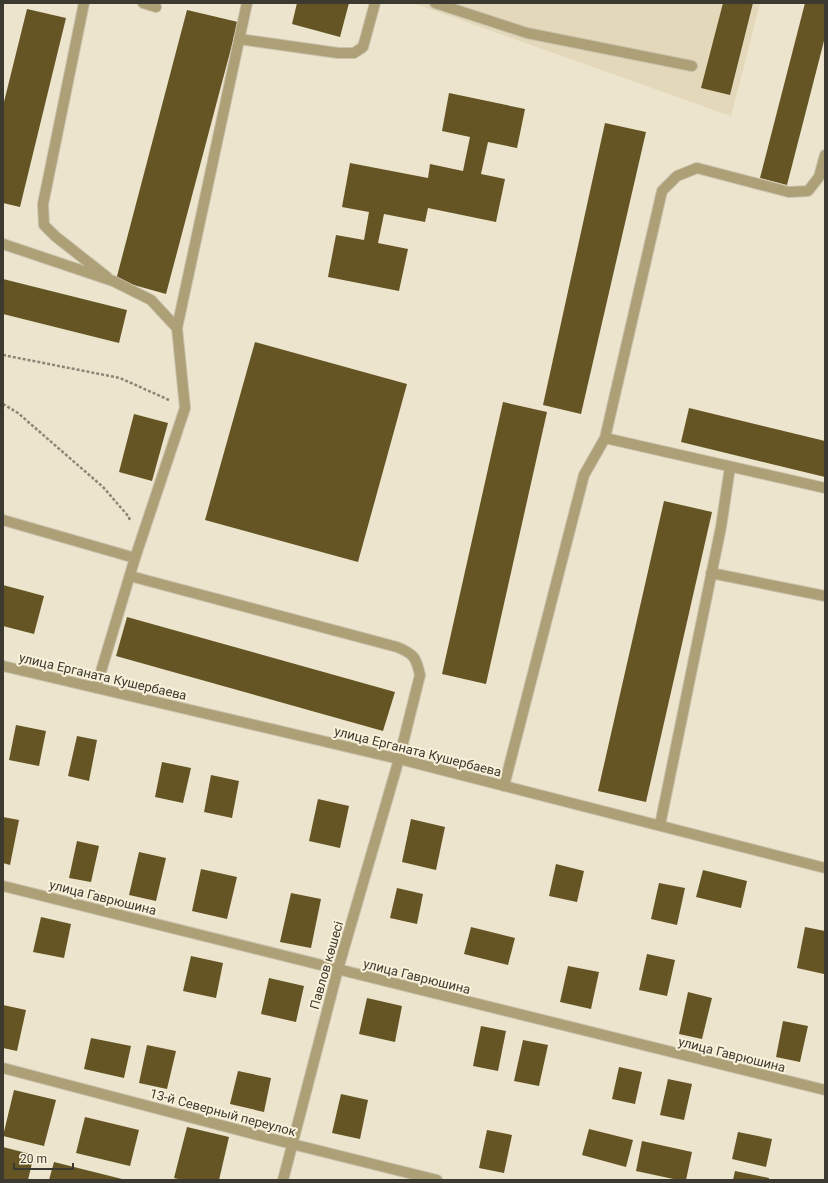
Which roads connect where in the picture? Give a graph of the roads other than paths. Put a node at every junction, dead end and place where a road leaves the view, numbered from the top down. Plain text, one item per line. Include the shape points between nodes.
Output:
1 (84, 3) edge
2 (143, 3) edge
3 (247, 3) edge
4 (374, 3) edge
5 (435, 3) edge
6 (156, 7) dead end
7 (239, 39) junction
8 (692, 66) dead end
9 (825, 155) edge
10 (3, 244) edge
11 (113, 281) junction
12 (177, 328) junction
13 (605, 438) junction
14 (730, 467) junction
15 (825, 488) edge
16 (3, 520) edge
17 (135, 558) junction
18 (711, 574) junction
19 (130, 576) junction
20 (825, 596) edge
21 (3, 666) edge
22 (96, 688) junction
23 (399, 759) junction
24 (504, 786) junction
25 (660, 825) junction
26 (825, 868) edge
27 (3, 886) edge
28 (338, 969) junction
29 (3, 1068) edge
30 (825, 1090) edge
31 (292, 1144) junction
32 (283, 1180) edge
33 (437, 1180) edge

1 - 11 street via 43,204 44,225
2 - 6 street
3 - 7 street
4 - 7 street via 363,47 354,53
5 - 8 street via 528,33
7 - 12 street
9 - 13 street via 819,178 808,191 789,192 697,168 677,176 662,191
10 - 11 street
11 - 12 street via 151,300
12 - 17 street via 185,408
13 - 14 street
13 - 24 street via 584,475
14 - 15 street
14 - 18 street
16 - 17 street
17 - 19 street
18 - 20 street
18 - 25 street
19 - 22 street
19 - 23 street, Павлов көшесі via 410,652 417,662 420,675
21 - 22 street, улица Ерганата Кушербаева
22 - 23 street, улица Ерганата Кушербаева
23 - 24 street, улица Ерганата Кушербаева
23 - 28 street, Павлов көшесі
24 - 25 street, улица Ерганата Кушербаева
25 - 26 street, улица Ерганата Кушербаева
27 - 28 street, улица Гаврюшина
28 - 30 street, улица Гаврюшина
28 - 31 street, Павлов көшесі
29 - 31 street, 13-й Северный переулок
31 - 32 street, Павлов көшесі
31 - 33 street, 13-й Северный переулок

